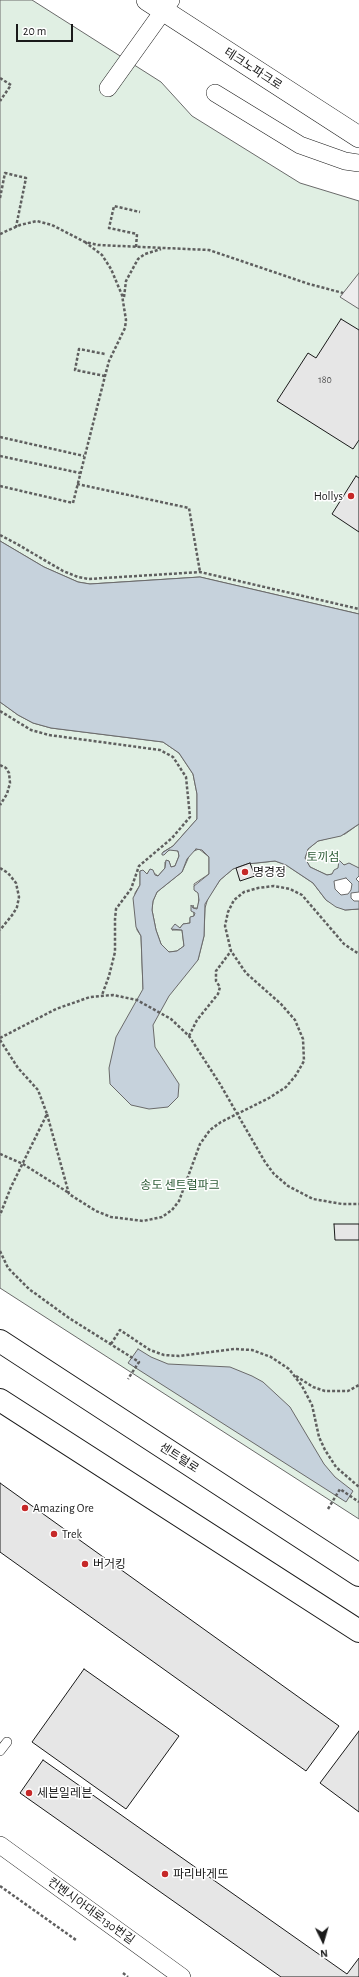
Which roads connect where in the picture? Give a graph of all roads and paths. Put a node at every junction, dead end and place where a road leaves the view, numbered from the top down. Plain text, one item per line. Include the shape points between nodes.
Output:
1 (160, 3) edge
2 (0, 78) edge
3 (108, 88) dead end
4 (215, 93) dead end
5 (0, 101) edge
6 (359, 137) edge
7 (359, 163) edge
8 (0, 198) edge
9 (140, 212) dead end
10 (16, 227) junction
11 (0, 234) edge
12 (85, 242) junction
13 (136, 247) junction
14 (170, 248) junction
15 (343, 293) dead end
16 (124, 302) junction
17 (106, 354) dead end
18 (105, 376) junction
19 (0, 437) edge
20 (0, 456) edge
21 (84, 456) junction
22 (80, 473) junction
23 (78, 484) junction
24 (0, 486) edge
25 (0, 535) edge
26 (200, 572) junction
27 (359, 609) edge
28 (0, 711) edge
29 (0, 765) edge
30 (0, 805) edge
31 (0, 868) edge
32 (0, 930) edge
33 (231, 951) junction
34 (359, 954) edge
35 (102, 995) junction
36 (188, 1036) junction
37 (0, 1039) edge
38 (238, 1113) junction
39 (47, 1114) junction
40 (0, 1154) edge
41 (23, 1164) junction
42 (69, 1194) junction
43 (359, 1204) edge
44 (0, 1215) edge
45 (0, 1251) edge
46 (0, 1341) edge
47 (111, 1344) junction
48 (289, 1369) junction
49 (128, 1379) dead end
50 (359, 1385) edge
51 (0, 1400) edge
52 (359, 1487) edge
53 (359, 1502) edge
54 (328, 1509) dead end
55 (359, 1575) edge
56 (359, 1631) edge
57 (7, 1742) dead end
58 (0, 1751) edge
59 (0, 1845) edge
60 (0, 1886) edge
61 (76, 1940) dead end
62 (123, 1973) dead end
63 (128, 1977) edge
64 (182, 1977) edge

1 - 3 street
1 - 6 street, 테크노파크로
2 - 5 path via 11,85
4 - 7 street via 300,145 345,161
8 - 10 path via 5,173 26,178
9 - 13 path via 114,206 109,228 137,234
10 - 11 path
10 - 12 path via 37,221 45,222
12 - 13 path
12 - 16 path via 102,255 117,281
13 - 14 path
14 - 15 path via 209,250
14 - 16 path via 153,250 138,259 126,281
16 - 18 path via 125,328 109,361
17 - 18 path via 79,349 75,370
18 - 21 path
19 - 21 path
20 - 22 path
21 - 22 path
22 - 23 path
23 - 24 path via 73,503
23 - 26 path via 189,508
25 - 26 path via 78,577 89,579
26 - 27 path
28 - 35 path via 31,730 49,735 160,750 173,757 186,777 190,817 172,838 139,866 131,889 116,909 115,952 110,976
29 - 30 path via 9,773 10,783
31 - 32 path via 13,878 19,897 13,914
33 - 34 path via 225,926 231,905 244,892 274,886 290,889 302,895 344,944
33 - 36 path via 216,971 216,981 220,987 218,994
33 - 38 path via 246,973 295,1020 304,1046 304,1061 286,1087
35 - 36 path via 137,1000 160,1012
35 - 37 path via 56,1009
36 - 38 path
37 - 39 path via 11,1058 38,1090
38 - 42 path via 214,1126 205,1136 179,1201 162,1217 137,1221 111,1217
38 - 43 path via 265,1162 288,1186 327,1203
39 - 41 path
39 - 42 path
40 - 41 path
41 - 42 path
41 - 44 path
45 - 47 path via 8,1268 29,1289
46 - 55 main road, 센트럴로
47 - 48 path via 120,1330 150,1350 164,1355 179,1356 234,1349 252,1350 271,1357
47 - 49 path via 139,1362
48 - 50 path via 302,1381 325,1392 348,1391
48 - 52 path via 312,1405 319,1437 331,1460 342,1474
51 - 56 main road
53 - 54 path via 340,1489
57 - 58 lane
59 - 64 street, 컨벤시아대로130번길
60 - 61 path
62 - 63 path

